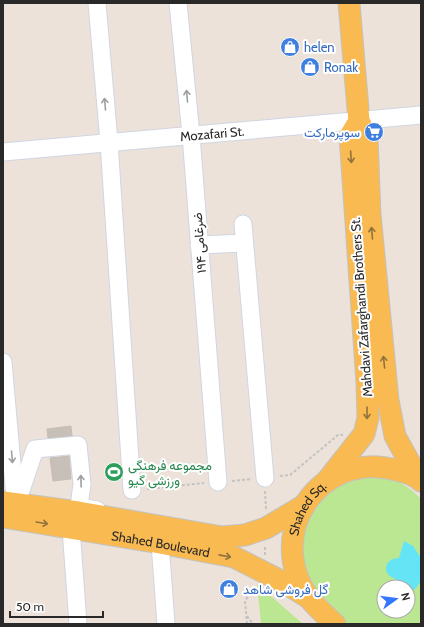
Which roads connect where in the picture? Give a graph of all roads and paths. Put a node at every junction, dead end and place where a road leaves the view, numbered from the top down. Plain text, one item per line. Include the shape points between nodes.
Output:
1 (97, 3) edge
2 (178, 3) edge
3 (349, 3) edge
4 (421, 115) edge
5 (359, 121) junction
6 (191, 135) junction
7 (109, 142) junction
8 (3, 152) edge
9 (242, 224) dead end
10 (244, 243) junction
11 (199, 245) junction
12 (3, 362) edge
13 (346, 458) junction
14 (265, 478) dead end
15 (420, 479) edge
16 (218, 482) dead end
17 (326, 482) junction
18 (132, 490) dead end
19 (303, 506) junction
20 (7, 508) edge
21 (71, 528) junction
22 (160, 543) junction
23 (309, 598) junction
24 (246, 616) dead end
25 (78, 624) edge
26 (166, 624) edge
27 (253, 624) edge
28 (335, 624) edge

7 -> 1 street
6 -> 2 street, ضرغامی ۱۹۴
3 - 5 main road, Mahdavi Zafarghandi Brothers St.
4 - 5 street, Mozafari St.
5 - 6 street, Mozafari St.
5 -> 13 main road, Mahdavi Zafarghandi Brothers St. via 350,136 368,418 364,434
15 -> 5 main road, Mahdavi Zafarghandi Brothers St. via 395,436 388,400 370,214 367,137
6 - 7 street, Mozafari St.
6 - 11 street, ضرغامی ۱۹۴
7 - 8 street, Mozafari St.
7 - 18 street
9 - 10 street
10 - 11 street
10 - 14 street
11 - 16 street, ضرغامی ۱۹۴
12 -> 20 street
13 - 17 main road, Mahdavi Zafarghandi Brothers St.
13 -> 20 street via 329,464 302,495 282,510 260,523 238,529 215,529 79,507 82,484 78,445 35,449
15 - 17 main road, Shahed Sq. via 390,468 373,466 349,472
17 - 19 main road, Shahed Sq.
19 - 20 main road, Shahed Boulevard via 266,528 245,535 222,537 78,512
19 - 23 main road, Shahed Sq. via 292,537 292,553 295,569
20 -> 21 main road, Shahed Boulevard
21 - 22 main road, Shahed Boulevard
21 - 25 street
22 -> 23 main road, Shahed Boulevard via 234,558
22 - 26 street
23 - 28 main road, Shahed Sq.
24 - 27 path

